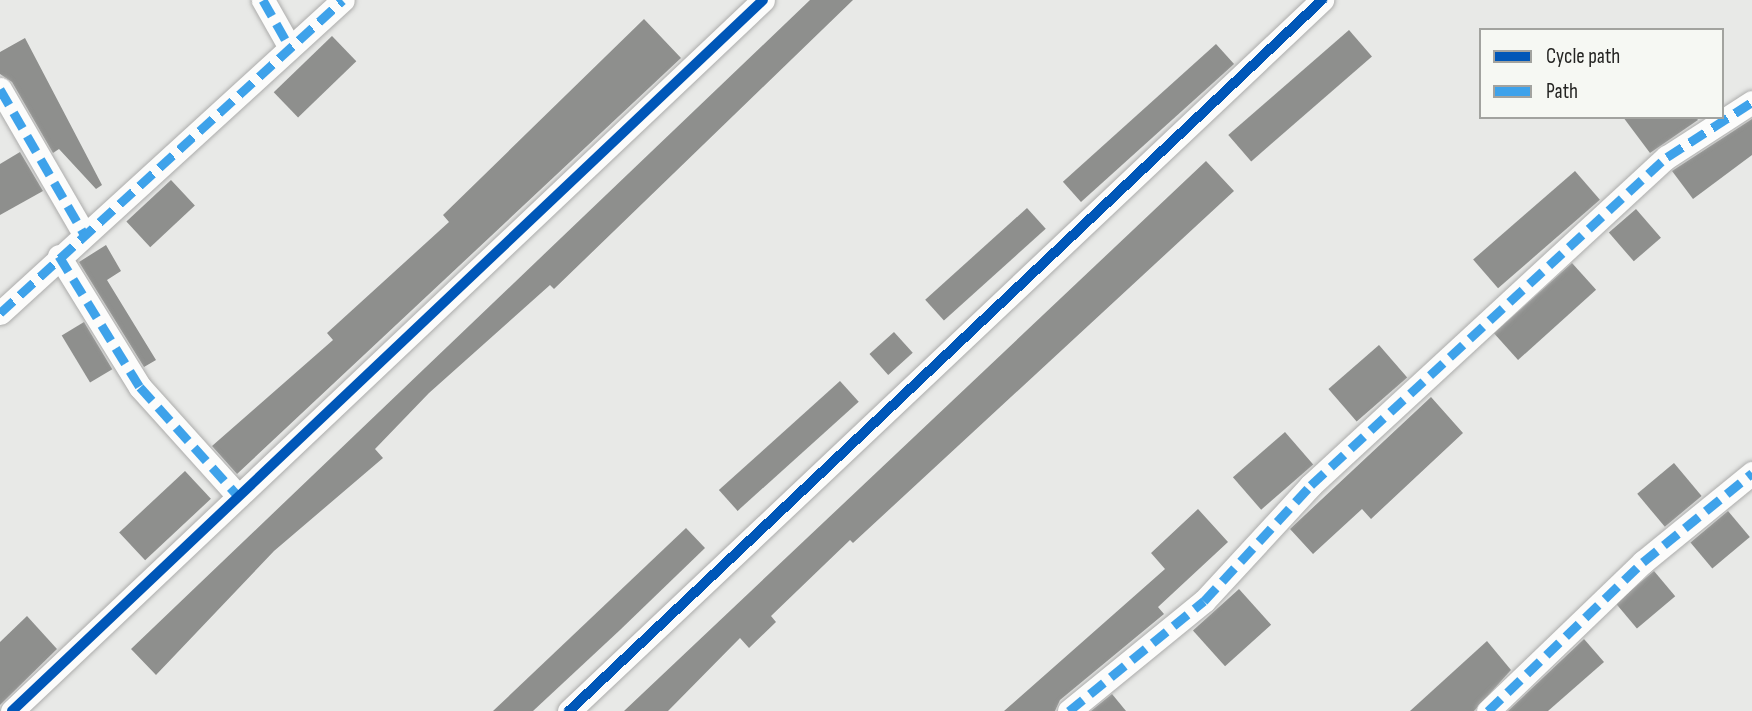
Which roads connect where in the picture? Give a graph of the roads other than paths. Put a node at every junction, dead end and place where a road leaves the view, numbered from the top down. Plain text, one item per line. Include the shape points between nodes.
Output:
1 (263, 0) edge
2 (343, 0) edge
3 (763, 0) edge
4 (1322, 0) edge
5 (289, 46) junction
6 (0, 89) edge
7 (1752, 102) edge
8 (84, 234) junction
9 (59, 256) junction
10 (0, 313) edge
11 (1752, 472) edge
12 (238, 496) junction
13 (12, 711) edge
14 (569, 711) edge
15 (1069, 711) edge
16 (1488, 711) edge

1 - 5 street
2 - 5 street
3 - 12 street
4 - 14 street
5 - 8 street
6 - 8 street
7 - 15 street via 1667,157 1311,485 1205,601
8 - 9 street
9 - 10 street
9 - 12 street via 140,387
11 - 16 street via 1643,562
12 - 13 street

